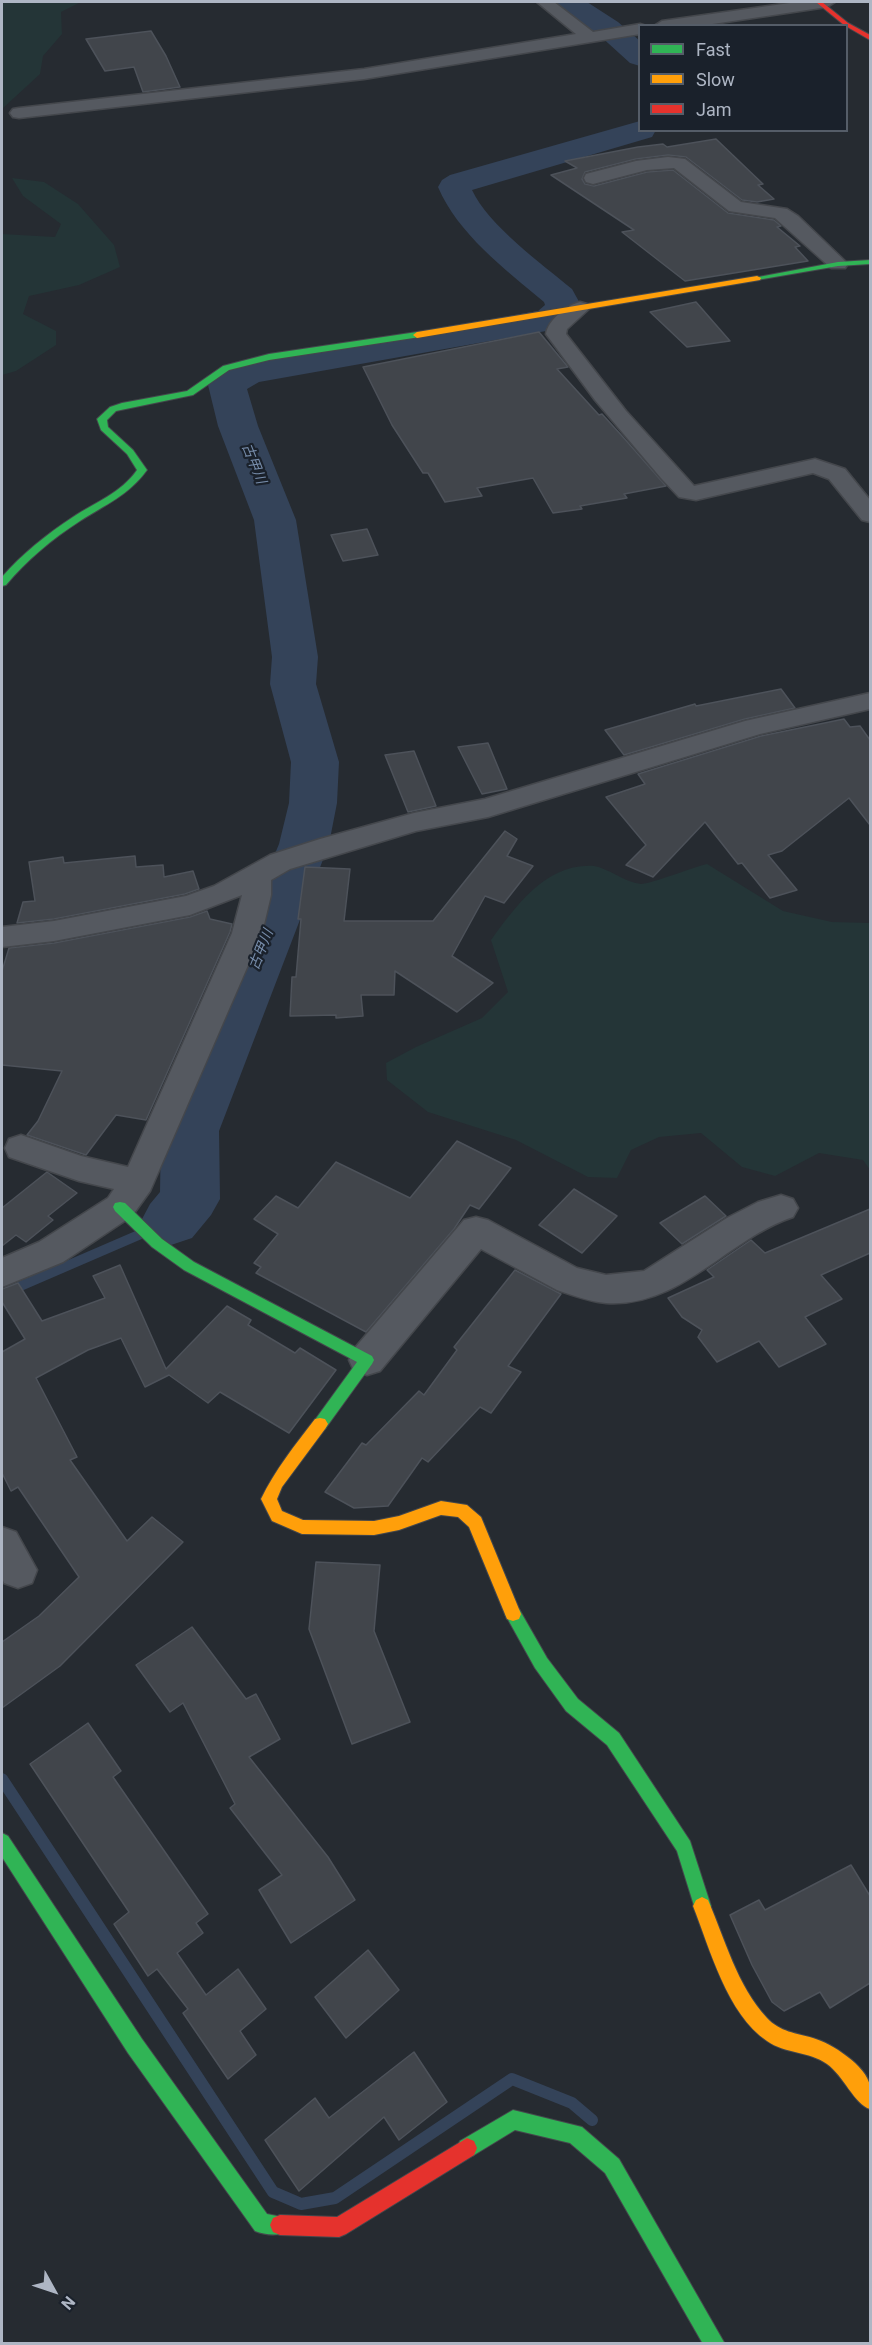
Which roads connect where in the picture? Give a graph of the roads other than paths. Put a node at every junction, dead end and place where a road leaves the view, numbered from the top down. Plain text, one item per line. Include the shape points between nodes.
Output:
1 (545, 2) edge
2 (822, 2) edge
3 (675, 24) edge
4 (846, 24) edge
5 (848, 25) edge
6 (638, 29) edge
7 (604, 34) junction
8 (870, 38) edge
9 (19, 113) dead end
10 (593, 178) dead end
11 (870, 262) edge
12 (838, 264) junction
13 (580, 308) junction
14 (870, 514) edge
15 (2, 583) edge
16 (870, 701) edge
17 (256, 876) junction
18 (2, 937) edge
19 (21, 1148) dead end
20 (129, 1195) junction
21 (781, 1208) dead end
22 (2, 1273) edge
23 (367, 1360) junction
24 (2, 1842) edge
25 (870, 2100) edge
26 (716, 2343) edge

1 - 7 street
2 - 3 street
2 - 4 street
5 - 8 street
6 - 7 street
7 - 9 street via 364,74
10 - 12 street via 679,163 736,207 780,213
11 - 12 street
12 - 13 street
13 - 14 street via 556,327 556,334 588,380 687,492 815,466 837,474
13 - 15 street via 260,359 226,368 190,393 113,409 102,419 104,428 130,452 142,470 135,484 77,518 17,564
16 - 17 street via 754,727 488,808 414,822 280,862
17 - 18 street via 190,905
17 - 20 street via 257,895 247,933
19 - 20 street via 79,1168
20 - 22 street via 51,1252
20 - 23 street via 157,1243 189,1266
21 - 23 street via 739,1228 648,1285 606,1289 569,1280 476,1230
23 - 25 street via 277,1482 269,1499 277,1516 302,1527 374,1528 441,1508 462,1510 475,1522 506,1601 541,1663 572,1705 613,1740 684,1847 699,1899 754,2019 775,2036 828,2053 851,2073
24 - 26 street via 135,2046 262,2224 339,2227 513,2120 575,2134 612,2166

